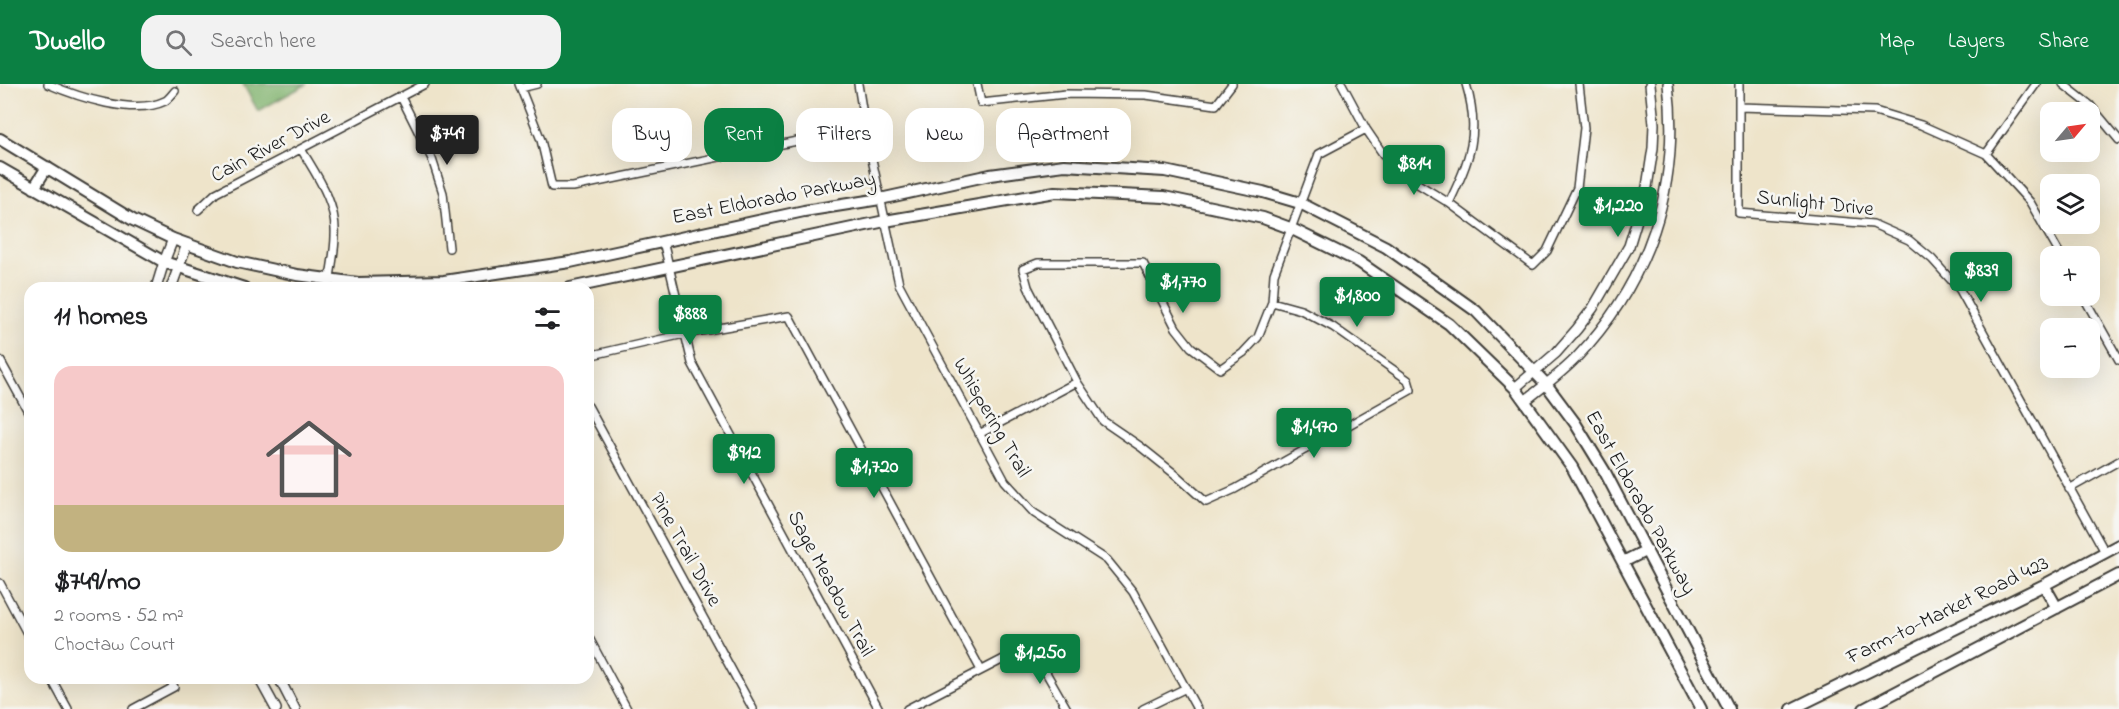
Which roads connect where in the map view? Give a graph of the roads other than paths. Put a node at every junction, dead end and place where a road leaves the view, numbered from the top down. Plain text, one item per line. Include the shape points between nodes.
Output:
1 (48, 84) edge
2 (425, 84) edge
3 (537, 84) edge
4 (858, 84) edge
5 (977, 84) edge
6 (1232, 84) edge
7 (1342, 84) edge
8 (1466, 84) edge
9 (1579, 84) edge
10 (1650, 84) edge
11 (1668, 84) edge
12 (1739, 84) edge
13 (2036, 84) edge
14 (2063, 84) edge
15 (520, 86) edge
16 (175, 91) dead end
17 (401, 97) junction
18 (1740, 106) junction
19 (862, 108) edge
20 (1366, 129) junction
21 (0, 138) edge
22 (2119, 140) edge
23 (796, 141) edge
24 (301, 149) junction
25 (1986, 154) junction
26 (872, 162) edge
27 (0, 168) edge
28 (47, 168) junction
29 (34, 188) junction
30 (880, 199) junction
31 (1300, 203) junction
32 (1449, 203) junction
33 (198, 210) dead end
34 (885, 221) junction
35 (1290, 228) junction
36 (173, 239) junction
37 (663, 240) junction
38 (187, 244) junction
39 (2055, 246) edge
40 (449, 248) dead end
41 (164, 262) junction
42 (669, 267) junction
43 (177, 268) junction
44 (158, 282) edge
45 (173, 282) edge
46 (224, 282) edge
47 (321, 282) edge
48 (329, 282) edge
49 (401, 282) edge
50 (594, 283) edge
51 (1272, 302) junction
52 (2089, 306) edge
53 (684, 334) junction
54 (594, 355) edge
55 (0, 360) edge
56 (2119, 360) edge
57 (1534, 371) junction
58 (3, 373) edge
59 (1077, 382) junction
60 (1546, 384) junction
61 (1515, 388) junction
62 (1525, 401) junction
63 (24, 406) edge
64 (594, 417) edge
65 (979, 434) junction
66 (2119, 462) edge
67 (2069, 489) junction
68 (2119, 545) edge
69 (1647, 550) junction
70 (2106, 552) junction
71 (1623, 562) junction
72 (2119, 575) edge
73 (0, 583) edge
74 (2044, 585) junction
75 (2057, 608) junction
76 (24, 628) edge
77 (594, 647) edge
78 (981, 670) junction
79 (54, 684) edge
80 (172, 684) edge
81 (262, 684) edge
82 (282, 684) edge
83 (1186, 688) junction
84 (68, 709) edge
85 (133, 709) edge
86 (276, 709) edge
87 (295, 709) edge
88 (627, 709) edge
89 (753, 709) edge
90 (879, 709) edge
91 (907, 709) edge
92 (1067, 709) edge
93 (1143, 709) edge
94 (1197, 709) edge
95 (1701, 709) edge
96 (1729, 709) edge
97 (1792, 709) edge
98 (1864, 709) edge

1 - 16 street via 93,99 147,106 167,100
2 - 17 street, Cain River Drive
3 - 15 street
4 - 19 street, Whispering Trail
5 - 6 street via 981,103 1066,94 1146,95 1215,105
7 - 20 street
8 - 32 street via 1473,111 1472,138 1466,167
9 - 32 street via 1584,128 1577,188 1547,251 1533,265
10 - 57 street via 1653,148 1647,186 1629,246 1593,308 1556,353
11 - 60 street via 1669,163 1659,220 1647,254 1615,312 1577,358
12 - 18 street
13 - 25 street
14 - 22 street via 2090,105
15 - 23 street via 541,140 552,187 573,187
17 - 24 street, Cain River Drive
17 - 40 street via 432,159 443,193
18 - 25 street via 1875,111 1921,125
18 - 67 street, Sunlight Drive via 1739,213 1873,224 1909,240 1932,259 1960,290
20 - 31 street via 1319,154
20 - 32 street via 1383,154 1418,184
21 - 28 main road, East Eldorado Parkway
24 - 33 street, Cain River Drive via 216,193
24 - 48 street via 332,206 335,236
25 - 39 street via 2030,202
26 - 30 street, Whispering Trail
27 - 29 main road
28 - 29 main road
28 - 36 main road, East Eldorado Parkway via 133,220
29 - 41 main road
30 - 31 main road, East Eldorado Parkway via 990,175 1064,165 1165,171
30 - 34 street, Whispering Trail
30 - 37 main road, East Eldorado Parkway
31 - 35 street
31 - 57 main road, East Eldorado Parkway via 1386,247 1476,311
34 - 35 main road, East Eldorado Parkway via 1055,192 1164,197 1263,218
34 - 42 main road, East Eldorado Parkway
34 - 65 street, Whispering Trail via 899,284
35 - 51 street via 1274,274
35 - 61 main road, East Eldorado Parkway via 1359,262 1449,324
36 - 38 main road, East Eldorado Parkway
36 - 41 street
37 - 42 street, Sage Meadow Trail
37 - 49 main road, East Eldorado Parkway via 570,262 444,281
38 - 43 street
38 - 47 main road, East Eldorado Parkway via 237,262
41 - 43 main road
41 - 44 street
42 - 50 main road, East Eldorado Parkway
42 - 53 street, Sage Meadow Trail
43 - 45 street
43 - 46 main road
51 - 59 street via 1258,337 1220,369 1191,347 1176,328 1143,263 1038,263 1023,269 1028,287
51 - 59 street via 1301,310 1334,327 1408,380 1411,390 1206,502 1141,447 1103,421
52 - 56 street
53 - 54 street
53 - 78 street via 789,316
53 - 90 street, Sage Meadow Trail via 692,363
55 - 58 street
57 - 60 main road, East Eldorado Parkway
57 - 61 street
58 - 63 street
59 - 65 street
60 - 62 street
60 - 69 main road, East Eldorado Parkway via 1605,472
61 - 62 main road, East Eldorado Parkway
62 - 71 main road, East Eldorado Parkway via 1572,467
64 - 89 street, Pine Trail Drive
65 - 83 street, Whispering Trail via 1005,481 1034,513 1107,560 1133,592
66 - 67 street
67 - 70 street, Sunlight Drive
68 - 70 main road, Farm-to-Market Road 423
69 - 71 main road
69 - 96 main road, East Eldorado Parkway
70 - 74 main road, Farm-to-Market Road 423
71 - 95 main road, East Eldorado Parkway
72 - 75 main road
73 - 76 street
74 - 75 main road
74 - 97 main road, Farm-to-Market Road 423
75 - 98 main road
77 - 88 street
78 - 91 street
78 - 92 street via 1019,651 1033,650
79 - 84 street
80 - 85 street via 174,687
81 - 86 street
82 - 87 street
83 - 93 street
83 - 94 street, Whispering Trail

